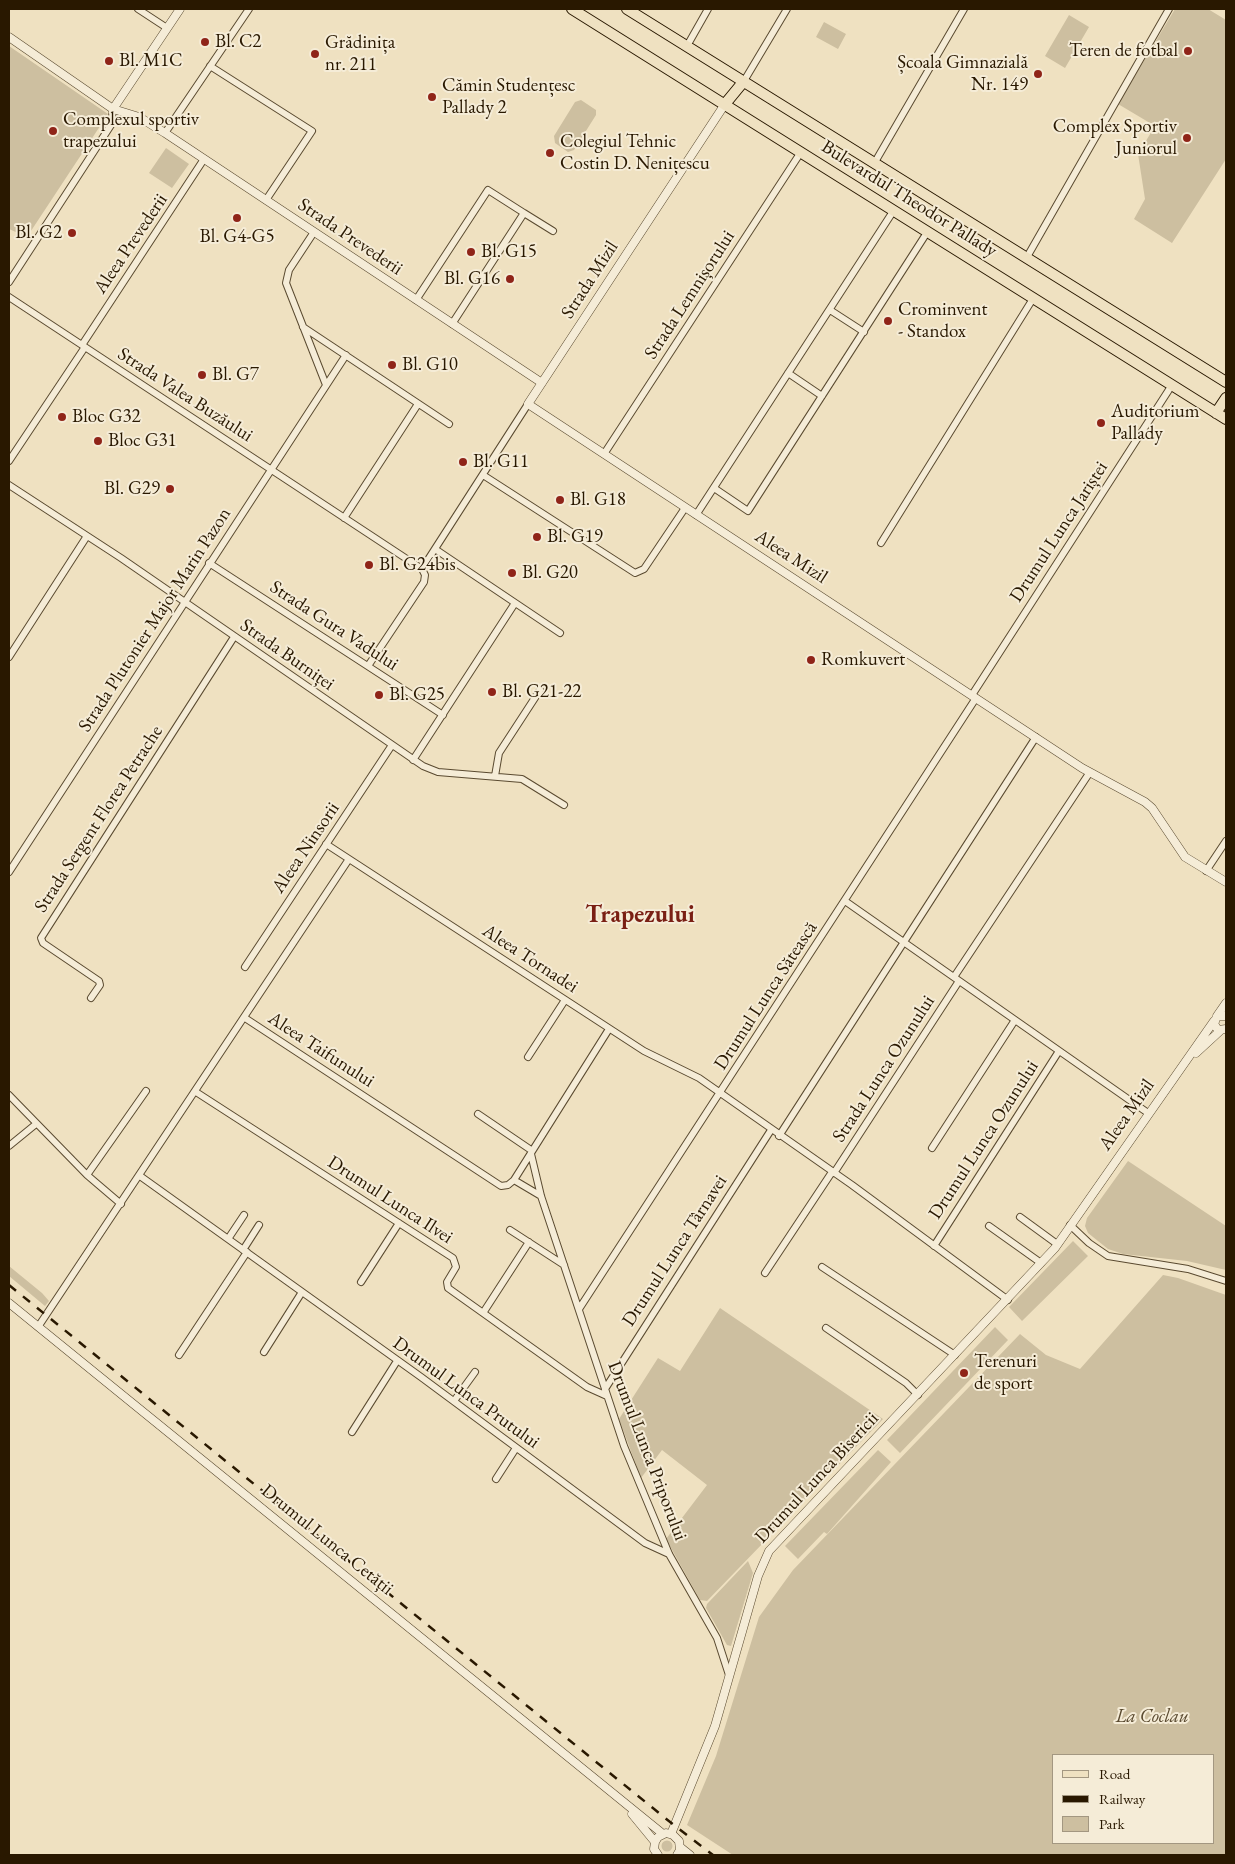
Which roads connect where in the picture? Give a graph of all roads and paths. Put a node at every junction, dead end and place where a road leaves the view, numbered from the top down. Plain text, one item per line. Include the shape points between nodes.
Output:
1 (138, 9) edge
2 (180, 9) edge
3 (249, 9) edge
4 (572, 9) edge
5 (627, 9) edge
6 (708, 9) edge
7 (787, 9) edge
8 (964, 9) edge
9 (1169, 9) edge
10 (167, 28) junction
11 (9, 36) edge
12 (687, 46) junction
13 (210, 66) junction
14 (744, 81) junction
15 (725, 104) junction
16 (113, 109) junction
17 (165, 133) junction
18 (801, 152) junction
19 (204, 159) junction
20 (875, 162) junction
21 (266, 200) junction
22 (894, 210) junction
23 (524, 213) junction
24 (553, 231) dead end
25 (928, 231) junction
26 (314, 232) junction
27 (1027, 257) junction
28 (9, 282) edge
29 (9, 297) edge
30 (1034, 297) junction
31 (416, 300) junction
32 (830, 310) junction
33 (452, 324) junction
34 (303, 327) junction
35 (864, 332) junction
36 (83, 346) junction
37 (346, 355) junction
38 (788, 374) junction
39 (1226, 382) edge
40 (542, 383) junction
41 (1172, 384) junction
42 (326, 385) junction
43 (822, 396) junction
44 (1226, 398) edge
45 (418, 404) junction
46 (528, 404) junction
47 (1216, 413) junction
48 (1226, 419) edge
49 (449, 424) dead end
50 (604, 454) junction
51 (9, 461) edge
52 (271, 470) junction
53 (483, 475) junction
54 (9, 484) edge
55 (714, 488) junction
56 (685, 508) junction
57 (696, 515) junction
58 (344, 518) junction
59 (87, 536) junction
60 (881, 543) dead end
61 (435, 550) junction
62 (209, 563) junction
63 (422, 569) junction
64 (184, 602) junction
65 (515, 603) junction
66 (560, 633) dead end
67 (234, 636) junction
68 (9, 657) edge
69 (368, 666) junction
70 (540, 690) dead end
71 (974, 697) junction
72 (443, 715) junction
73 (1036, 737) junction
74 (392, 746) junction
75 (413, 760) junction
76 (1090, 772) junction
77 (495, 776) junction
78 (564, 806) dead end
79 (1226, 842) edge
80 (326, 844) junction
81 (349, 859) junction
82 (1206, 871) junction
83 (9, 872) edge
84 (1226, 882) edge
85 (845, 901) junction
86 (904, 942) junction
87 (245, 967) dead end
88 (956, 979) junction
89 (91, 998) dead end
90 (565, 1000) junction
91 (1226, 1003) edge
92 (1226, 1016) edge
93 (245, 1018) junction
94 (1216, 1018) junction
95 (1015, 1020) junction
96 (609, 1029) junction
97 (1224, 1030) edge
98 (1059, 1051) junction
99 (528, 1057) dead end
100 (1188, 1058) junction
101 (146, 1091) dead end
102 (196, 1092) junction
103 (721, 1093) junction
104 (9, 1095) edge
105 (1148, 1113) junction
106 (478, 1114) dead end
107 (36, 1124) junction
108 (771, 1130) junction
109 (779, 1136) junction
110 (9, 1146) edge
111 (932, 1148) dead end
112 (531, 1152) junction
113 (833, 1172) junction
114 (87, 1175) junction
115 (140, 1176) junction
116 (514, 1180) junction
117 (1093, 1190) joint
118 (541, 1196) junction
119 (121, 1204) junction
120 (244, 1215) dead end
121 (1020, 1217) dead end
122 (399, 1223) junction
123 (259, 1225) dead end
124 (1070, 1225) junction
125 (989, 1226) dead end
126 (510, 1230) dead end
127 (228, 1239) junction
128 (528, 1242) junction
129 (1058, 1244) junction
130 (934, 1246) junction
131 (245, 1251) junction
132 (1041, 1263) junction
133 (564, 1265) junction
134 (822, 1268) dead end
135 (765, 1273) dead end
136 (361, 1282) dead end
137 (1226, 1282) edge
138 (302, 1292) junction
139 (1008, 1300) junction
140 (9, 1303) edge
141 (579, 1309) junction
142 (483, 1313) junction
143 (38, 1327) junction
144 (826, 1328) dead end
145 (264, 1352) dead end
146 (179, 1355) dead end
147 (955, 1355) junction
148 (397, 1361) junction
149 (475, 1372) dead end
150 (606, 1393) junction
151 (918, 1395) junction
152 (454, 1402) junction
153 (352, 1432) dead end
154 (516, 1448) junction
155 (496, 1479) dead end
156 (669, 1554) junction
157 (729, 1679) junction
158 (623, 1803) junction
159 (667, 1834) junction
160 (655, 1842) junction
161 (678, 1851) edge
162 (658, 1855) edge
163 (690, 1855) edge

1 - 10 street
2 - 10 street
3 - 13 street
4 - 15 main road, Bulevardul Theodor Pallady
5 - 12 main road, Bulevardul Theodor Pallady
6 - 12 street
7 - 14 street
8 - 20 street, Bulevardul Theodor Pallady
9 - 27 street
10 - 16 street
11 - 16 street, Strada Prevederii
12 - 14 main road, Bulevardul Theodor Pallady
13 - 17 street
13 - 21 street via 312,131
14 - 15 main road
14 - 20 main road, Bulevardul Theodor Pallady
15 - 18 main road, Bulevardul Theodor Pallady
15 - 40 street, Strada Mizil
16 - 17 street, Strada Prevederii via 140,117
16 - 28 street via 111,125
17 - 19 street, Strada Prevederii
18 - 22 main road, Bulevardul Theodor Pallady
18 - 50 street, Strada Lemnișorului
19 - 21 street, Strada Prevederii
19 - 36 street, Aleea Prevederii
20 - 27 main road, Bulevardul Theodor Pallady
21 - 26 street, Strada Prevederii
22 - 25 main road, Bulevardul Theodor Pallady
22 - 32 street
23 - 24 street
23 - 31 street via 488,190
23 - 33 street
25 - 30 main road, Bulevardul Theodor Pallady
25 - 35 street
26 - 31 street, Strada Prevederii
26 - 34 street via 286,277 287,291
27 - 39 main road, Bulevardul Theodor Pallady
29 - 36 street, Strada Valea Buzăului
30 - 41 main road, Bulevardul Theodor Pallady
30 - 60 street
31 - 33 street, Strada Prevederii
32 - 35 street
32 - 38 street
33 - 40 street, Strada Prevederii
34 - 37 street
34 - 42 street
35 - 43 street
36 - 51 street, Aleea Prevederii
36 - 52 street, Strada Valea Buzăului
37 - 42 street, Strada Plutonier Major Marin Pazon
37 - 45 street
38 - 43 street
38 - 55 street
40 - 46 street, Strada Mizil
41 - 47 main road, Bulevardul Theodor Pallady
41 - 71 street, Drumul Lunca Jariștei
42 - 52 street, Strada Plutonier Major Marin Pazon
43 - 55 street via 748,511
44 - 47 main road
45 - 49 street
45 - 58 street
46 - 50 street, Aleea Mizil
46 - 53 street, Strada Mizil
47 - 48 main road, Bulevardul Theodor Pallady
50 - 56 street, Aleea Mizil
52 - 58 street, Strada Valea Buzăului
52 - 62 street, Strada Plutonier Major Marin Pazon
53 - 56 street via 635,573 644,569
53 - 61 street, Strada Mizil
54 - 59 street, Strada Burniței
55 - 57 street
56 - 57 street, Aleea Mizil
57 - 71 street, Aleea Mizil
58 - 63 street, Strada Valea Buzăului
59 - 64 street, Strada Burniței
59 - 68 street
61 - 63 street, Strada Mizil
61 - 65 street
62 - 64 street, Strada Plutonier Major Marin Pazon
62 - 69 street, Strada Gura Vadului
63 - 69 street, Strada Mizil via 426,575 424,582
64 - 67 street, Strada Burniței
64 - 83 street, Strada Plutonier Major Marin Pazon
65 - 66 street
65 - 72 street
67 - 74 street, Strada Burniței
67 - 89 street, Strada Sergent Florea Petrache via 41,938 43,943 99,981 100,985
69 - 72 street, Strada Gura Vadului
70 - 77 street via 499,753
71 - 73 street, Aleea Mizil
71 - 85 street, Drumul Lunca Sătească
72 - 75 street
73 - 76 street, Aleea Mizil
73 - 86 street
74 - 75 street, Strada Burniței
74 - 80 street, Aleea Ninsorii
75 - 77 street, Strada Burniței via 438,772
76 - 82 street, Aleea Mizil via 1149,805 1181,853
76 - 88 street, Strada Lunca Ozunului
77 - 78 street, Strada Burniței via 526,780
79 - 82 street
80 - 81 street, Aleea Tornadei
80 - 87 street, Aleea Ninsorii
81 - 90 street, Aleea Tornadei
81 - 93 street, Aleea Taifunului
82 - 84 street, Aleea Mizil
85 - 86 street, Drumul Lunca Ozunului
85 - 103 street, Drumul Lunca Sătească
86 - 88 street, Drumul Lunca Ozunului
86 - 109 street
88 - 95 street, Drumul Lunca Ozunului
88 - 113 street, Strada Lunca Ozunului
90 - 96 street, Aleea Tornadei
90 - 99 street
91 - 94 street
92 - 94 street
93 - 102 street
93 - 116 street, Aleea Taifunului via 501,1186
94 - 97 street via 1214,1026
94 - 100 street
95 - 98 street, Drumul Lunca Ozunului
95 - 111 street, Drumul Lunca Ozunului
96 - 103 street, Aleea Tornadei
96 - 112 street
97 - 100 street
98 - 105 street, Drumul Lunca Ozunului
98 - 130 street, Drumul Lunca Ozunului
100 - 105 street, Aleea Mizil
101 - 114 street
102 - 115 street
102 - 122 street, Drumul Lunca Ilvei
103 - 108 street
103 - 141 street, Drumul Lunca Sătească
104 - 107 street
105 - 117 street, Aleea Mizil
106 - 112 street
107 - 110 street
107 - 114 street
108 - 109 street
108 - 150 street, Drumul Lunca Târnavei
109 - 113 street
112 - 116 street
112 - 118 street, Drumul Lunca Priporului
113 - 130 street
113 - 135 street, Strada Lunca Ozunului
114 - 119 street
115 - 119 street
115 - 127 street, Drumul Lunca Prutului
116 - 118 street
117 - 124 street, Drumul Lunca Bisericii
118 - 133 street, Drumul Lunca Priporului
119 - 143 street
120 - 127 street
121 - 129 street
122 - 136 street
122 - 142 street, Drumul Lunca Ilvei via 453,1258 456,1267 447,1286
123 - 131 street
124 - 129 street, Drumul Lunca Bisericii
124 - 137 street via 1108,1256 1188,1269
125 - 132 street
126 - 128 street
127 - 131 street, Drumul Lunca Prutului
128 - 133 street
128 - 142 street
129 - 132 street, Drumul Lunca Bisericii
130 - 139 street
131 - 138 street, Drumul Lunca Prutului
131 - 146 street
132 - 139 street, Drumul Lunca Bisericii
133 - 141 street, Drumul Lunca Priporului
134 - 147 street
138 - 145 street
138 - 148 street, Drumul Lunca Prutului
139 - 147 street, Drumul Lunca Bisericii
140 - 143 street, Drumul Lunca Cetății
141 - 150 street, Drumul Lunca Priporului
142 - 150 street, Drumul Lunca Ilvei via 586,1387
143 - 158 street, Drumul Lunca Cetății
144 - 151 street via 906,1383
147 - 151 street, Drumul Lunca Bisericii
148 - 152 street, Drumul Lunca Prutului
148 - 153 street
149 - 152 street
150 - 156 street, Drumul Lunca Priporului via 637,1480
151 - 157 street, Drumul Lunca Bisericii via 769,1551 756,1583
152 - 154 street, Drumul Lunca Prutului
154 - 155 street
154 - 156 street, Drumul Lunca Prutului via 645,1543
156 - 157 street, Drumul Lunca Priporului via 717,1638
157 - 159 street, Drumul Lunca Priporului via 710,1740
158 - 159 street, Drumul Lunca Cetății
158 - 160 street, Drumul Lunca Cetății
159 - 160 street
159 - 161 street, Drumul Lunca Cetății via 678,1839
160 - 162 street via 654,1849
161 - 163 street, Drumul Lunca Cetății

